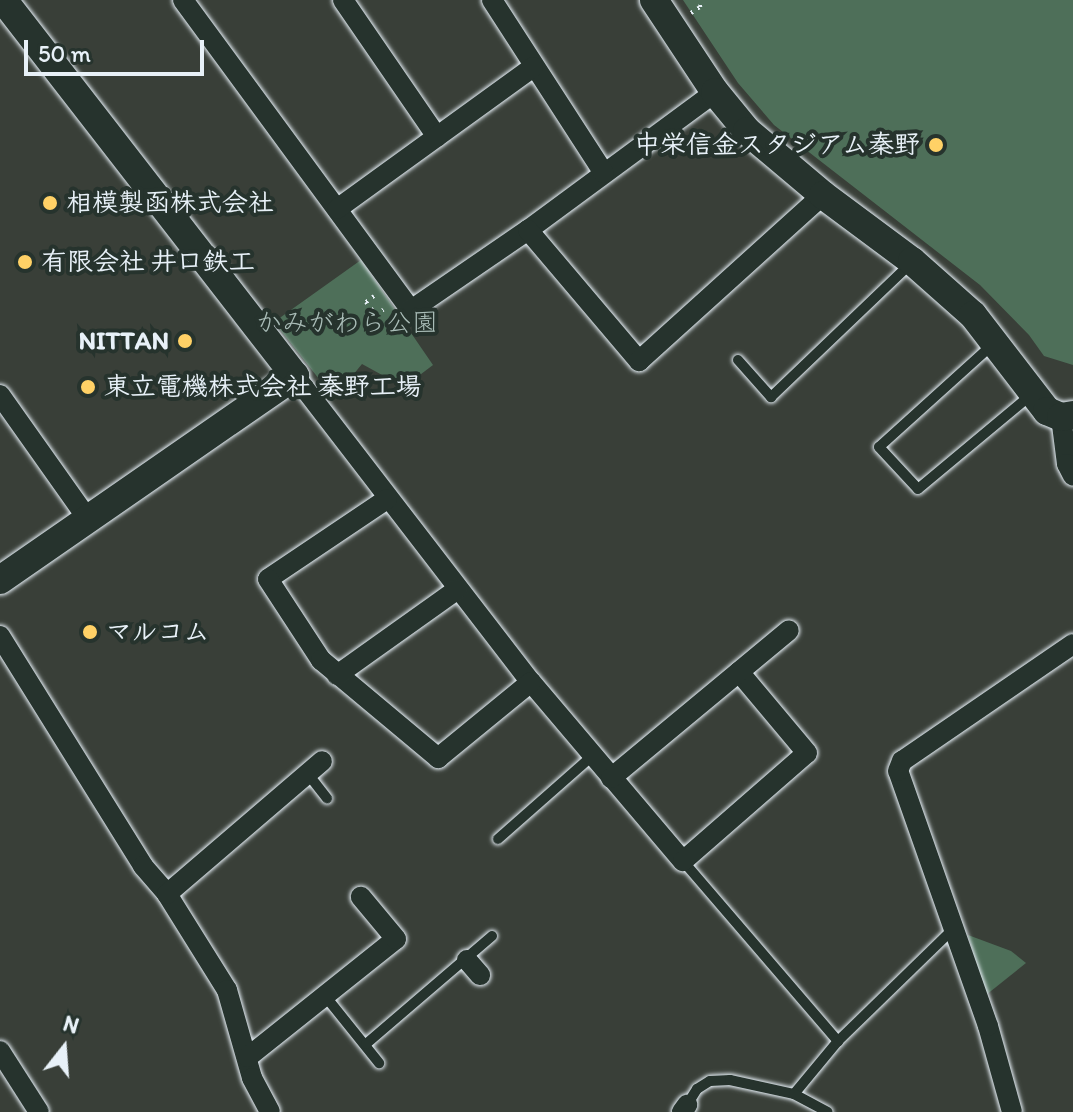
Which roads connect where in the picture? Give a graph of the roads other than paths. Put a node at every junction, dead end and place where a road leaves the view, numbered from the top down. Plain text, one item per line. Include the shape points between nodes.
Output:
1 (183, 0) edge
2 (343, 0) edge
3 (492, 0) edge
4 (654, 0) edge
5 (5, 13) edge
6 (533, 67) junction
7 (715, 92) junction
8 (437, 137) junction
9 (604, 173) junction
10 (823, 195) junction
11 (337, 209) junction
12 (528, 230) junction
13 (912, 261) junction
14 (996, 341) junction
15 (738, 360) dead end
16 (295, 376) junction
17 (1032, 393) junction
18 (0, 395) edge
19 (1067, 416) edge
20 (1073, 476) edge
21 (387, 499) junction
22 (87, 518) junction
23 (0, 580) edge
24 (458, 589) junction
25 (789, 630) dead end
26 (0, 636) edge
27 (1073, 644) edge
28 (739, 672) junction
29 (337, 675) junction
30 (531, 682) junction
31 (592, 756) junction
32 (315, 768) joint
33 (611, 778) junction
34 (327, 798) dead end
35 (498, 839) dead end
36 (683, 861) junction
37 (167, 894) junction
38 (361, 897) dead end
39 (955, 928) junction
40 (492, 936) dead end
41 (326, 997) junction
42 (838, 1041) junction
43 (366, 1044) junction
44 (0, 1051) edge
45 (248, 1057) junction
46 (379, 1063) dead end
47 (794, 1094) junction
48 (684, 1108) edge
49 (39, 1112) edge
50 (270, 1112) edge
51 (828, 1112) edge
52 (1012, 1112) edge

1 - 11 street
2 - 8 street
3 - 6 street
4 - 7 street
5 - 16 street
6 - 8 street
6 - 9 street
7 - 9 street
7 - 10 street via 747,131
8 - 11 street
9 - 12 street
10 - 12 street via 639,361
10 - 13 street
11 - 12 street via 411,310
13 - 14 street
13 - 15 lane via 771,397
14 - 17 street
14 - 17 lane via 879,447 918,489
16 - 21 street
16 - 22 street
17 - 19 street via 1047,411
18 - 22 street
19 - 20 street via 1067,464
21 - 24 street
21 - 29 street via 268,579 321,660
22 - 23 street
24 - 29 street
24 - 30 street
25 - 28 street
26 - 37 street via 143,866
27 - 39 street via 902,761 898,771
28 - 33 street
28 - 36 street via 807,753
29 - 30 street via 438,758
30 - 31 street
31 - 33 street
31 - 35 lane
32 - 34 lane
32 - 37 street
33 - 36 street
36 - 42 lane
37 - 45 street via 227,990
38 - 41 street via 396,939
39 - 42 lane
39 - 52 street
40 - 43 lane via 473,968
41 - 43 lane
41 - 45 street
42 - 47 lane
43 - 46 lane
44 - 49 street
45 - 50 street via 252,1078
47 - 48 lane via 730,1080 710,1081
47 - 51 lane

